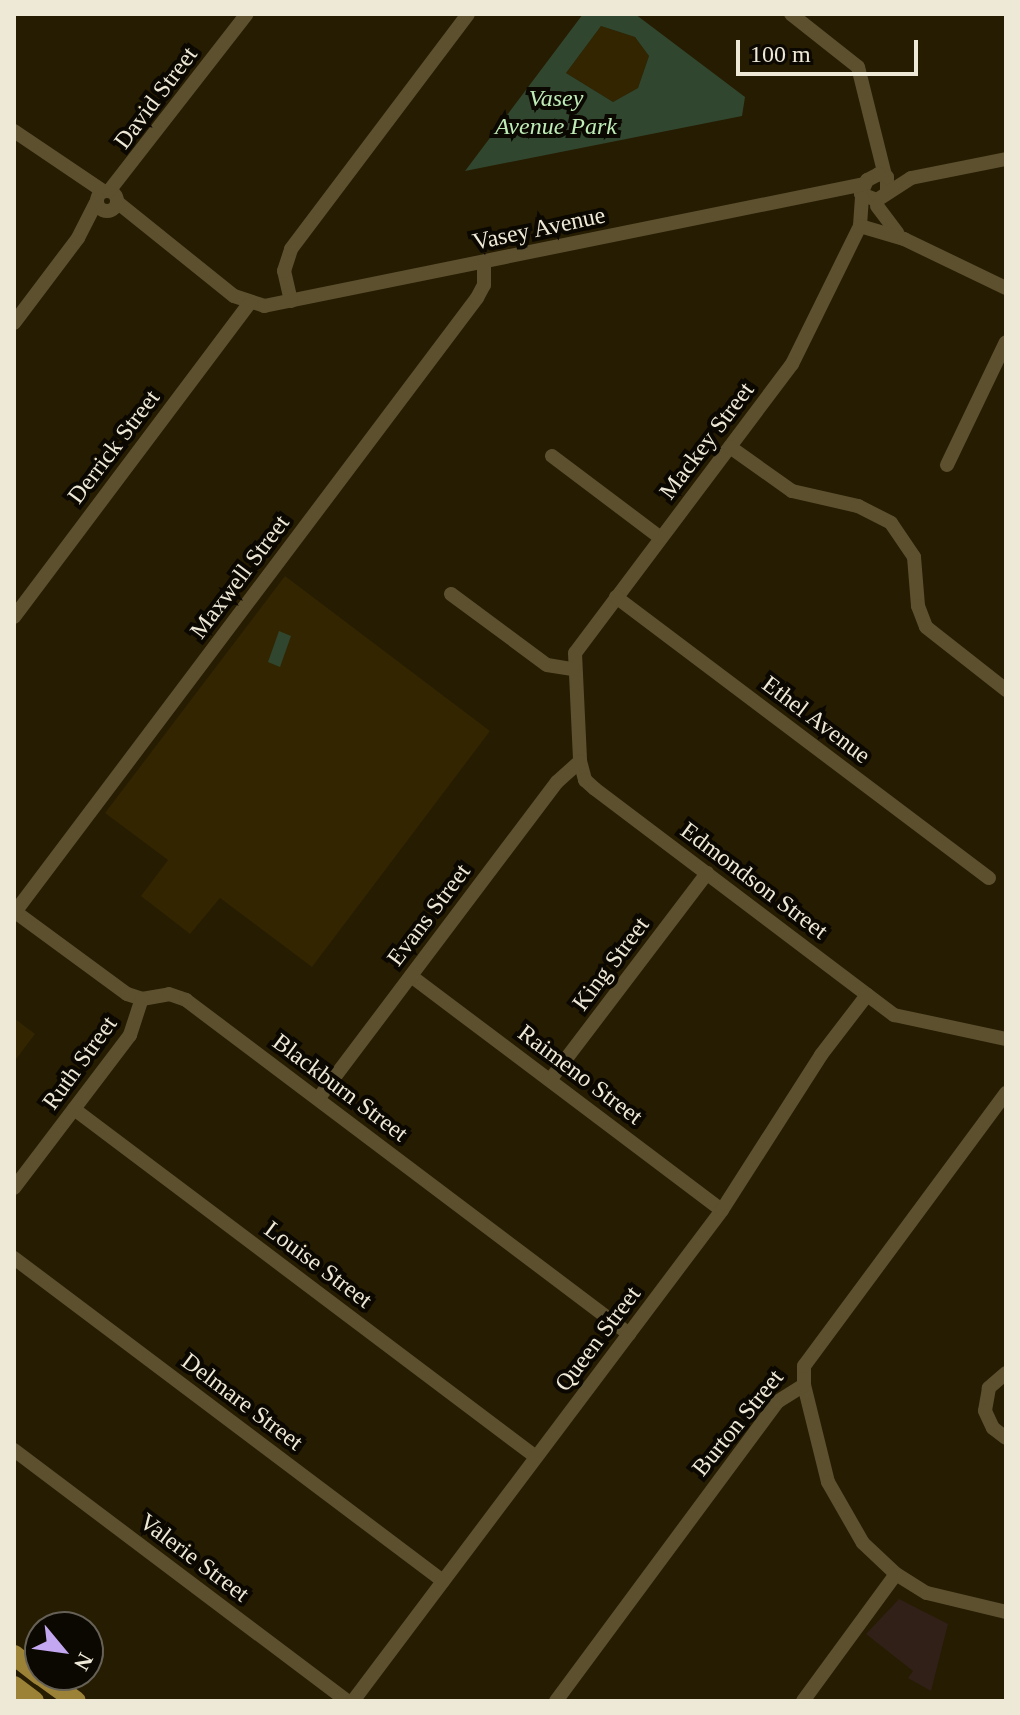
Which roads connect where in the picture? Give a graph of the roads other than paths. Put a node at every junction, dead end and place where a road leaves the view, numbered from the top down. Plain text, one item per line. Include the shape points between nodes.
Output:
1 (247, 14) edge
2 (468, 14) edge
3 (791, 14) edge
4 (14, 131) edge
5 (1006, 159) edge
6 (875, 189) junction
7 (107, 201) junction
8 (860, 226) junction
9 (904, 239) junction
10 (484, 262) junction
11 (1006, 288) edge
12 (291, 301) junction
13 (249, 304) junction
14 (14, 323) edge
15 (1006, 342) edge
16 (730, 447) junction
17 (552, 456) dead end
18 (947, 465) dead end
19 (661, 538) junction
20 (451, 594) dead end
21 (616, 597) junction
22 (14, 617) edge
23 (573, 669) junction
24 (1006, 690) edge
25 (580, 761) junction
26 (707, 873) junction
27 (989, 878) dead end
28 (15, 911) edge
29 (411, 976) junction
30 (867, 995) junction
31 (142, 999) junction
32 (1006, 1039) edge
33 (550, 1080) junction
34 (1006, 1093) edge
35 (318, 1099) junction
36 (74, 1109) junction
37 (14, 1188) edge
38 (722, 1210) junction
39 (14, 1258) edge
40 (629, 1334) junction
41 (1006, 1373) edge
42 (804, 1385) junction
43 (1006, 1438) edge
44 (14, 1450) edge
45 (536, 1457) junction
46 (896, 1574) junction
47 (443, 1581) junction
48 (1006, 1612) edge
49 (14, 1686) edge
50 (34, 1701) edge
51 (350, 1701) edge
52 (556, 1701) edge
53 (803, 1701) edge

1 - 7 street, David Street
2 - 12 street via 291,249 284,271
3 - 6 street via 858,67 876,152
4 - 7 street
5 - 6 street, Vasey Avenue
6 - 8 street, Mackey Street
6 - 9 street
6 - 10 street, Vasey Avenue
7 - 13 street
7 - 14 street, David Street
8 - 9 street
8 - 16 street, Mackey Street via 792,364
9 - 11 street
10 - 12 street, Vasey Avenue
10 - 28 street, Maxwell Street via 484,285 469,310
12 - 13 street, Vasey Avenue
13 - 22 street, Derrick Street
15 - 18 street
16 - 19 street, Mackey Street
16 - 24 street via 792,491 858,506 891,523 914,557 918,606 926,627
17 - 19 street
19 - 21 street, Mackey Street
20 - 23 street via 547,665
21 - 23 street, Mackey Street via 578,648
21 - 27 street, Ethel Avenue
23 - 25 street, Edmondson Street
25 - 26 street, Edmondson Street via 589,784
25 - 29 street, Evans Street via 557,782
26 - 30 street, Edmondson Street
26 - 33 street, King Street
28 - 31 street via 120,990
29 - 33 street, Raimeno Street
29 - 35 street, Evans Street
30 - 32 street, Edmondson Street via 901,1018
30 - 38 street, Queen Street via 821,1055
31 - 35 street, Blackburn Street via 182,997
31 - 36 street, Ruth Street via 130,1035
33 - 38 street, Raimeno Street
34 - 42 street, Burton Street via 804,1366
35 - 40 street, Blackburn Street
36 - 37 street, Ruth Street
36 - 45 street, Louise Street
38 - 40 street, Queen Street
39 - 47 street, Delmare Street
40 - 45 street, Queen Street
41 - 43 street via 989,1388 985,1411 993,1428
42 - 46 street via 837,1502 863,1543
42 - 52 street, Burton Street via 781,1397
44 - 51 street, Valerie Street
45 - 47 street, Queen Street
46 - 48 street via 951,1602
46 - 53 street
47 - 51 street, Queen Street
49 - 50 main road

